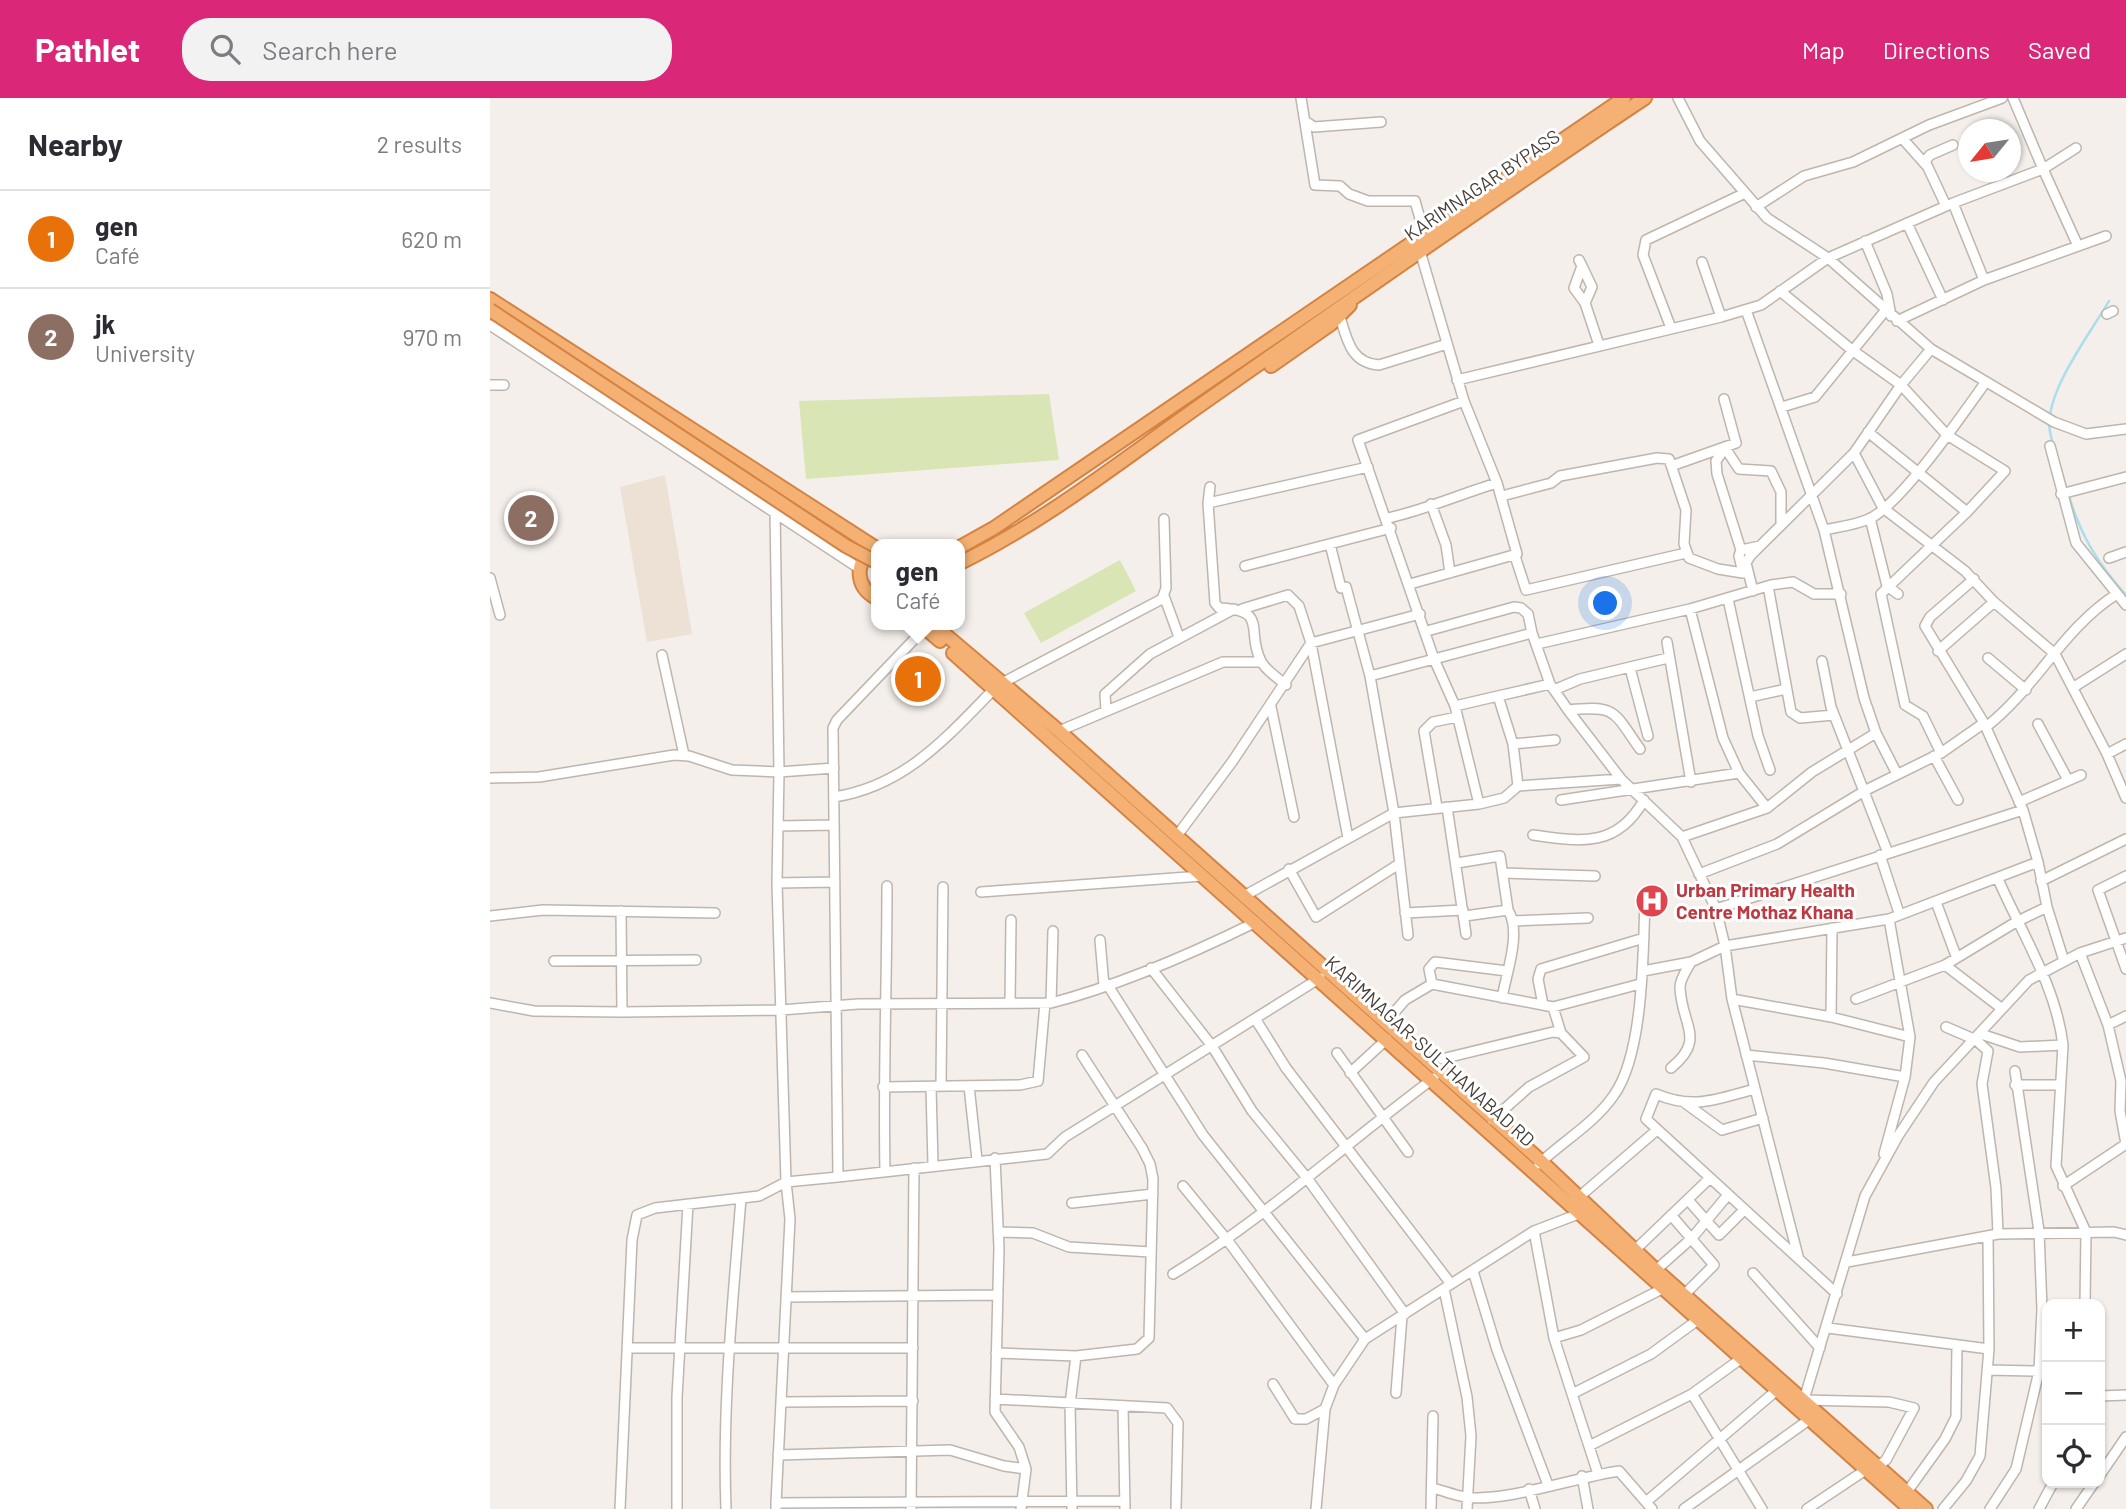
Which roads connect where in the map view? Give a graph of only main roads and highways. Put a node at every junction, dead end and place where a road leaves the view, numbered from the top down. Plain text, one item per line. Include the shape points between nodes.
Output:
1 (1624, 98) edge
2 (1645, 98) edge
3 (1417, 246) junction
4 (490, 299) edge
5 (490, 310) edge
6 (1341, 311) junction
7 (965, 544) edge
8 (871, 545) edge
9 (871, 552) edge
10 (871, 560) edge
11 (965, 560) edge
12 (965, 568) edge
13 (871, 593) edge
14 (932, 630) edge
15 (998, 686) junction
16 (1436, 1076) junction
17 (1537, 1166) junction
18 (1805, 1410) junction
19 (1872, 1467) junction
20 (1910, 1509) edge
21 (1926, 1509) edge

1 - 3 highway
2 - 3 highway, KARIMNAGAR BYPASS
3 - 6 highway, KARIMNAGAR BYPASS
3 - 7 highway
4 - 8 highway
5 - 10 highway, bridge
6 - 11 highway via 1066,500
6 - 12 highway via 1069,504
9 - 13 highway via 860,569 862,585
14 - 15 highway, KARIMNAGAR-SULTHANABAD RD
15 - 16 highway, KARIMNAGAR-SULTHANABAD RD via 1202,876 1387,1039
15 - 16 highway via 1059,731 1429,1062
16 - 17 highway, KARIMNAGAR-SULTHANABAD RD
16 - 17 highway via 1492,1120
17 - 18 highway via 1685,1294
17 - 18 highway, KARIMNAGAR-SULTHANABAD RD via 1581,1213
18 - 19 highway, KARIMNAGAR-SULTHANABAD RD
18 - 19 highway
19 - 20 highway, KARIMNAGAR-SULTHANABAD RD
19 - 21 highway

